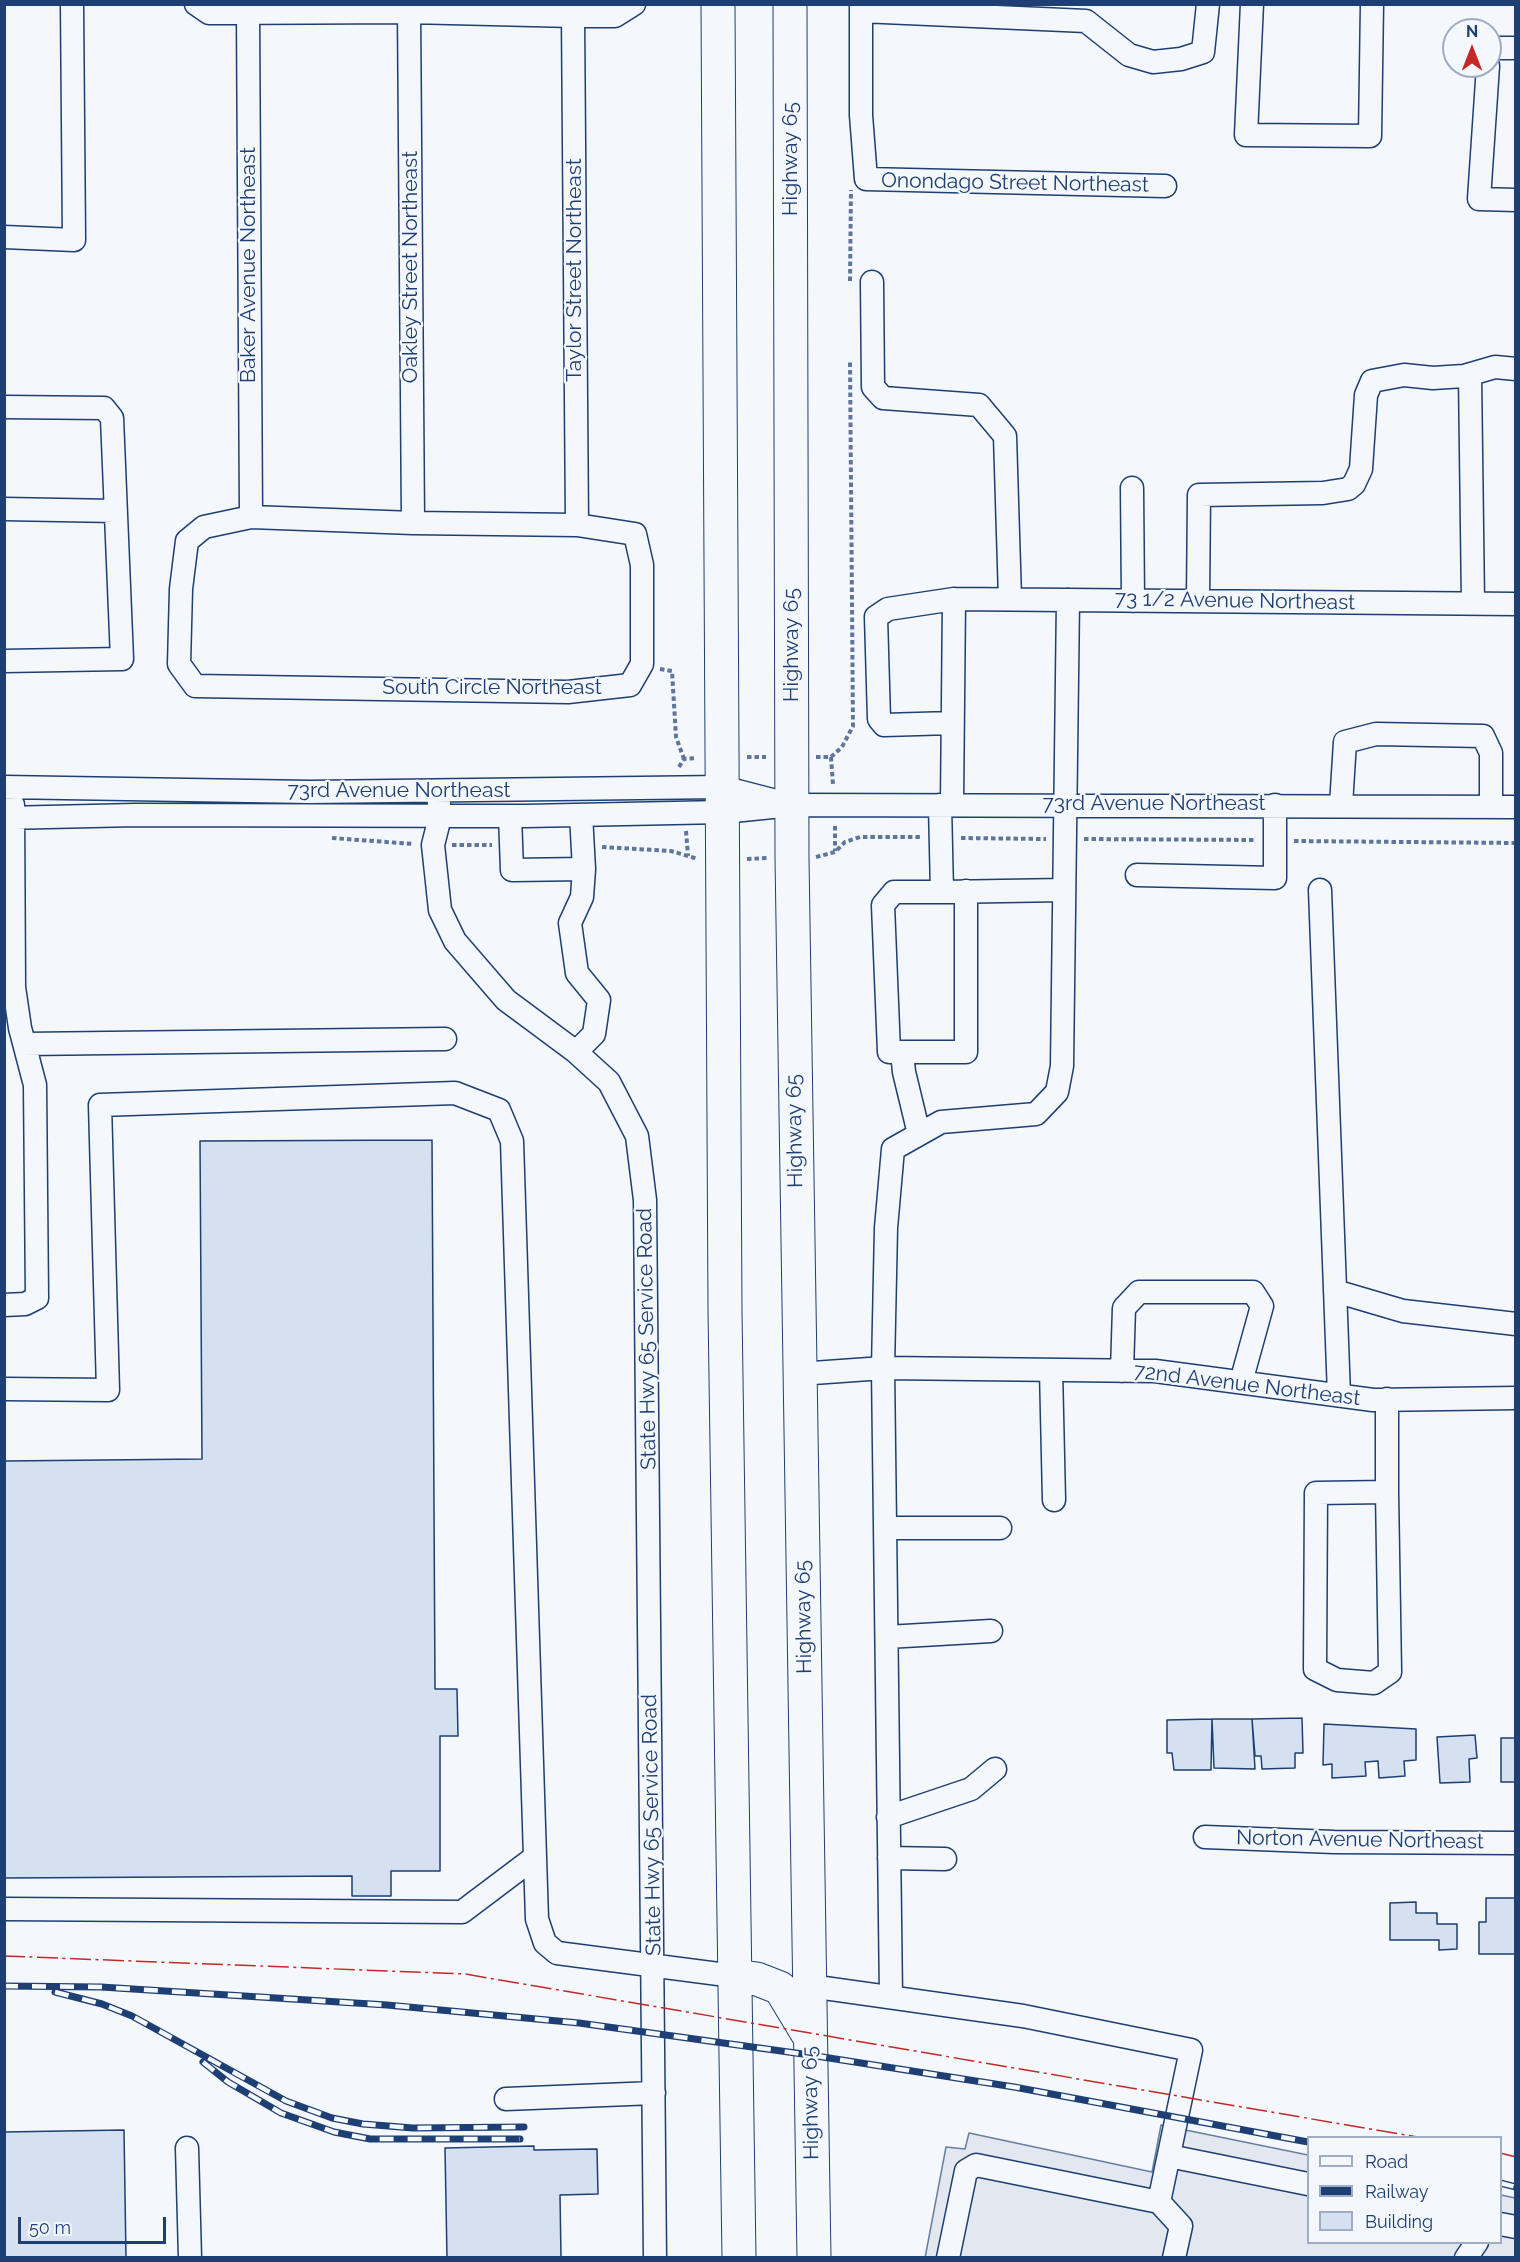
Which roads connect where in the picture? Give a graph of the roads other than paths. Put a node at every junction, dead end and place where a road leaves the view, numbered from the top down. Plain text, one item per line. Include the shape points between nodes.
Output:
1 (72, 4) edge
2 (196, 4) edge
3 (634, 4) edge
4 (718, 4) edge
5 (790, 4) edge
6 (1208, 4) edge
7 (1252, 4) edge
8 (1372, 4) edge
9 (861, 8) edge
10 (409, 12) junction
11 (248, 13) junction
12 (573, 16) junction
13 (1487, 78) edge
14 (1165, 186) dead end
15 (1515, 200) edge
16 (4, 237) edge
17 (872, 282) dead end
18 (1515, 369) edge
19 (1470, 375) junction
20 (4, 407) edge
21 (1132, 488) dead end
22 (4, 509) edge
23 (115, 511) junction
24 (251, 517) junction
25 (412, 523) junction
26 (577, 525) junction
27 (954, 598) junction
28 (1010, 599) junction
29 (1068, 600) junction
30 (1133, 601) junction
31 (1198, 601) junction
32 (1473, 603) junction
33 (1515, 604) edge
34 (4, 661) edge
35 (952, 723) junction
36 (9, 786) edge
37 (438, 791) junction
38 (723, 800) junction
39 (1066, 804) junction
40 (792, 805) junction
41 (946, 805) junction
42 (1275, 805) junction
43 (1341, 805) junction
44 (1491, 807) junction
45 (1515, 807) edge
46 (581, 815) junction
47 (510, 816) junction
48 (440, 817) junction
49 (9, 818) edge
50 (584, 869) junction
51 (1137, 876) dead end
52 (1064, 890) junction
53 (1320, 890) dead end
54 (966, 891) junction
55 (942, 892) junction
56 (445, 1039) dead end
57 (25, 1044) junction
58 (576, 1052) junction
59 (902, 1052) junction
60 (919, 1134) junction
61 (1335, 1291) junction
62 (4, 1305) edge
63 (1515, 1324) edge
64 (884, 1368) junction
65 (1051, 1370) junction
66 (1122, 1371) junction
67 (798, 1374) junction
68 (1241, 1382) junction
69 (4, 1389) edge
70 (1339, 1395) junction
71 (1515, 1398) edge
72 (1387, 1400) junction
73 (1387, 1492) junction
74 (1053, 1500) dead end
75 (886, 1528) junction
76 (1000, 1528) dead end
77 (991, 1631) dead end
78 (887, 1637) junction
79 (995, 1769) dead end
80 (888, 1817) junction
81 (1205, 1837) dead end
82 (1515, 1843) edge
83 (535, 1857) junction
84 (889, 1858) junction
85 (945, 1859) dead end
86 (4, 1909) edge
87 (654, 1968) junction
88 (734, 1976) junction
89 (810, 1986) junction
90 (891, 1997) junction
91 (809, 2036) junction
92 (654, 2093) junction
93 (506, 2098) dead end
94 (187, 2148) dead end
95 (1169, 2156) junction
96 (1307, 2184) edge
97 (1159, 2202) junction
98 (1476, 2244) edge
99 (190, 2258) edge
100 (655, 2258) edge
101 (739, 2258) edge
102 (814, 2258) edge
103 (948, 2258) edge
104 (1174, 2258) edge
105 (1466, 2258) edge

1 - 16 street via 74,240
2 - 11 street via 209,13
3 - 12 street via 615,16
4 - 38 highway
5 - 40 highway, Highway 65
6 - 9 street via 1203,52 1153,62 1129,55 1086,21
7 - 8 street via 1246,135 1370,136
9 - 14 street, Onondago Street Northeast via 861,115 866,179
10 - 11 street
10 - 12 street
10 - 25 street, Oakley Street Northeast
11 - 24 street, Baker Avenue Northeast
12 - 26 street, Taylor Street Northeast
13 - 15 street via 1479,199
17 - 28 street via 873,387 883,398 979,405 1005,436
18 - 19 street via 1495,367
19 - 31 street via 1404,375 1372,381 1366,395 1361,469 1348,489 1199,495
19 - 32 street
20 - 23 street via 105,408 112,418
21 - 30 street
22 - 23 street
23 - 34 street via 122,659
24 - 25 street, South Circle Northeast
24 - 26 street, South Circle Northeast via 204,527 187,541 179,664 195,686 568,692 630,685 642,664 642,565 635,534
25 - 26 street, South Circle Northeast
27 - 28 street, 73 1/2 Avenue Northeast
27 - 35 street
27 - 35 street, 73 1/2 Avenue Northeast via 911,603 876,617 879,719 884,725
28 - 29 street, 73 1/2 Avenue Northeast
29 - 30 street, 73 1/2 Avenue Northeast
29 - 39 street
30 - 31 street, 73 1/2 Avenue Northeast
31 - 32 street, 73 1/2 Avenue Northeast
32 - 33 street, 73 1/2 Avenue Northeast
35 - 41 street
36 - 37 street, 73rd Avenue Northeast
36 - 49 street
37 - 38 street, 73rd Avenue Northeast
37 - 48 street, State Hwy 65 Service Road
38 - 40 street, 73rd Avenue Northeast
38 - 46 street, 73rd Avenue Northeast
38 - 88 highway via 724,1310
39 - 41 street, 73rd Avenue Northeast
39 - 42 street, 73rd Avenue Northeast
39 - 52 street
40 - 41 street, 73rd Avenue Northeast
40 - 67 highway, Highway 65
41 - 55 street via 941,838
42 - 43 street, 73rd Avenue Northeast
42 - 51 street via 1275,878
43 - 44 street, 73rd Avenue Northeast
43 - 44 street via 1345,742 1376,734 1483,736 1491,753
44 - 45 street, 73rd Avenue Northeast
46 - 47 street, 73rd Avenue Northeast
46 - 50 street
47 - 48 street, 73rd Avenue Northeast
47 - 50 street via 512,870
48 - 49 street, 73rd Avenue Northeast
48 - 58 street, State Hwy 65 Service Road via 433,845 440,910 455,941 506,1000
49 - 57 street via 14,987
50 - 58 street via 582,897 570,923 578,973 599,1000 594,1034
52 - 54 street
52 - 60 street via 1062,1066 1057,1092 1036,1114 941,1122
53 - 61 street
54 - 55 street
54 - 59 street via 966,1052
55 - 59 street via 894,892 883,905 889,1052
56 - 57 street
57 - 62 street via 35,1085 37,1298 25,1304
58 - 87 street, State Hwy 65 Service Road via 609,1082 637,1136 645,1200
59 - 60 street
60 - 64 street via 893,1149 886,1228
61 - 63 street via 1403,1311
61 - 70 street
64 - 65 street, 72nd Avenue Northeast
64 - 67 street, 72nd Avenue Northeast
64 - 75 street
65 - 66 street, 72nd Avenue Northeast
65 - 74 street
66 - 68 street, 72nd Avenue Northeast via 1155,1371
66 - 68 street via 1124,1308 1139,1292 1253,1292 1262,1306
67 - 89 highway, Highway 65
68 - 70 street, 72nd Avenue Northeast
69 - 83 street via 108,1390 100,1105 455,1093 499,1110 512,1141
70 - 72 street, 72nd Avenue Northeast
71 - 72 street, 72nd Avenue Northeast
72 - 73 street
73 - 73 street via 1316,1493 1315,1669 1337,1680 1374,1683 1390,1672
75 - 76 street
75 - 78 street
77 - 78 street
78 - 80 street
79 - 80 street via 971,1789
80 - 84 street
81 - 82 street, Norton Avenue Northeast
83 - 86 street via 462,1912
83 - 87 street via 537,1919 545,1943 557,1953
84 - 85 street
84 - 90 street
87 - 88 street, State Hwy 65 Service Road
87 - 92 street, State Hwy 65 Service Road
88 - 91 highway via 757,1979 780,1989
88 - 101 highway
89 - 90 street
89 - 91 highway, Highway 65
90 - 95 street via 1023,2016 1191,2050
91 - 102 highway, Highway 65
92 - 93 street
92 - 100 street, State Hwy 65 Service Road
94 - 99 street
95 - 96 street
95 - 97 street
97 - 103 street via 976,2164 966,2171
97 - 104 street via 1180,2226
98 - 105 street

